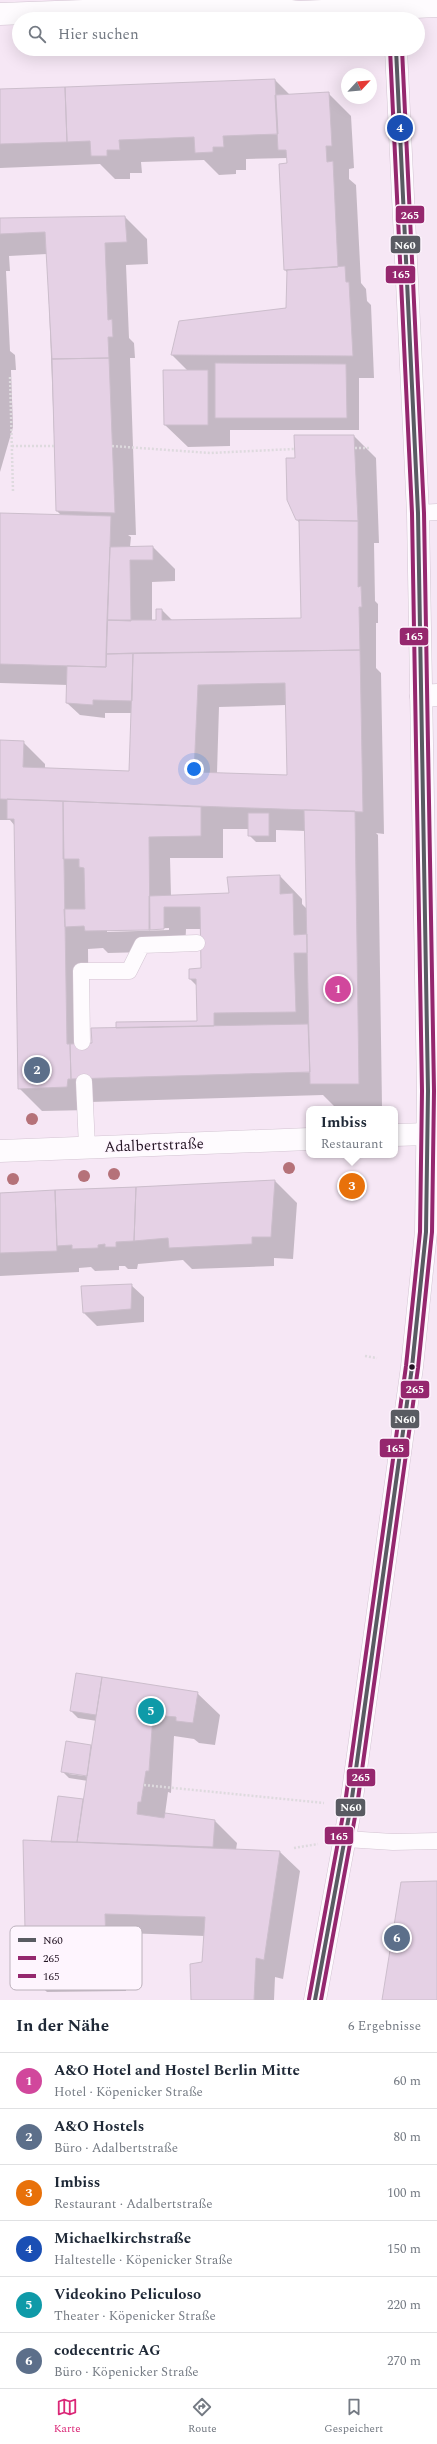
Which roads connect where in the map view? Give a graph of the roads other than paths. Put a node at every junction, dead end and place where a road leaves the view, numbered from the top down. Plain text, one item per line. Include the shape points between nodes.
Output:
1 (212, 3) edge
2 (437, 6) edge
3 (394, 9) edge
4 (39, 12) edge
5 (12, 13) edge
6 (0, 14) edge
7 (396, 56) edge
8 (427, 513) edge
9 (429, 696) edge
10 (197, 943) dead end
11 (82, 1042) dead end
12 (84, 1082) dead end
13 (428, 1134) junction
14 (398, 1135) edge
15 (306, 1139) edge
16 (87, 1147) junction
17 (0, 1151) edge
18 (346, 1839) junction
19 (437, 1840) edge
20 (315, 2000) edge

1 - 3 main road via 298,12
1 - 4 main road
2 - 3 main road
5 - 6 main road
7 - 8 main road
8 - 9 main road
9 - 13 main road
10 - 11 lane via 142,945 129,971 81,971
12 - 16 lane
13 - 14 main road
13 - 18 main road via 422,1288
15 - 16 main road, Adalbertstraße
16 - 17 main road, Adalbertstraße
18 - 19 lane via 393,1842
18 - 20 main road

